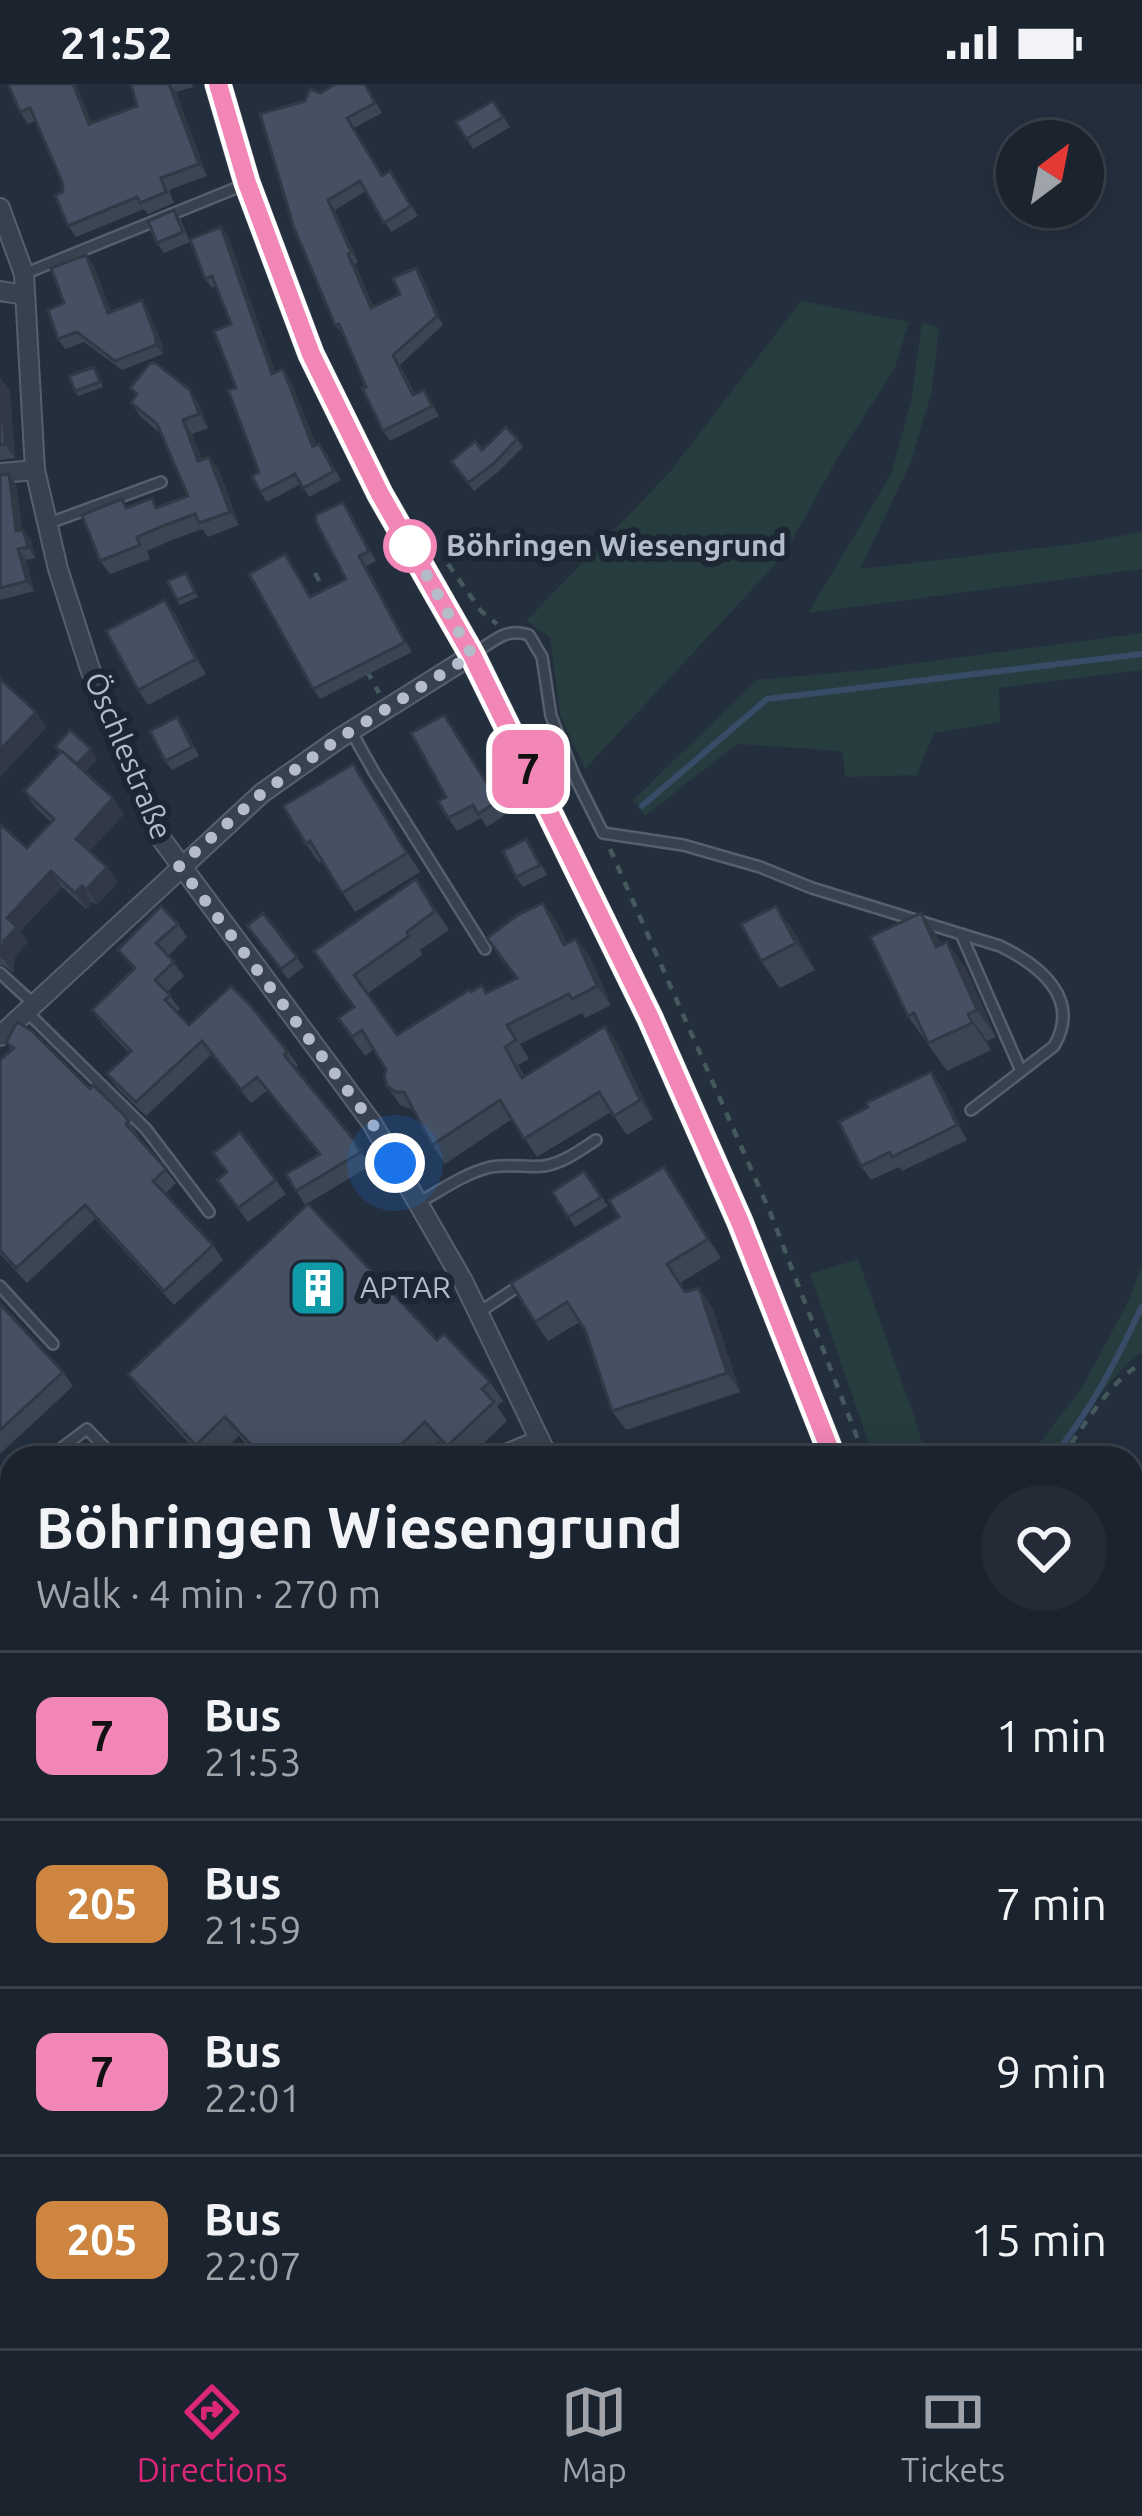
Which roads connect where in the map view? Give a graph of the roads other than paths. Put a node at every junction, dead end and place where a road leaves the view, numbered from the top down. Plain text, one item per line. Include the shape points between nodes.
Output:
1 (218, 84) edge
2 (247, 183) junction
3 (0, 208) edge
4 (24, 274) junction
5 (0, 291) edge
6 (26, 295) junction
7 (35, 470) junction
8 (0, 473) edge
9 (161, 482) dead end
10 (47, 524) junction
11 (472, 655) junction
12 (351, 731) junction
13 (179, 866) junction
14 (961, 934) junction
15 (485, 949) edge
16 (0, 973) edge
17 (30, 1008) junction
18 (0, 1036) edge
19 (1022, 1071) junction
20 (970, 1110) dead end
21 (596, 1140) dead end
22 (418, 1203) junction
23 (209, 1211) dead end
24 (533, 1277) edge
25 (0, 1286) edge
26 (478, 1313) junction
27 (53, 1343) dead end
28 (537, 1436) junction
29 (65, 1446) edge
30 (103, 1446) edge
31 (513, 1446) edge
32 (542, 1446) edge
33 (828, 1446) edge

1 - 2 street
2 - 4 lane
2 - 11 street via 311,354
3 - 4 street, Öschlestraße
4 - 6 street, Öschlestraße
5 - 6 street
6 - 7 street, Öschlestraße
7 - 8 street
7 - 10 street, Öschlestraße
9 - 10 lane
10 - 13 street, Öschlestraße via 90,669 157,833
11 - 12 street
11 - 14 lane via 508,633 529,635 542,657 559,736 603,833 702,850
11 - 33 street via 650,1018
12 - 13 street via 262,793
12 - 15 lane
13 - 17 street
13 - 22 street, Öschlestraße via 372,1123
14 - 19 lane
14 - 19 lane via 1029,960 1054,989 1062,1031
16 - 17 lane
17 - 18 street
17 - 23 lane via 146,1129
19 - 20 lane
21 - 22 lane via 561,1162 488,1168
22 - 26 street, Öschlestraße
24 - 26 lane
25 - 27 lane
26 - 28 street, Öschlestraße
28 - 31 lane
28 - 32 street, Öschlestraße
29 - 30 lane via 87,1430

